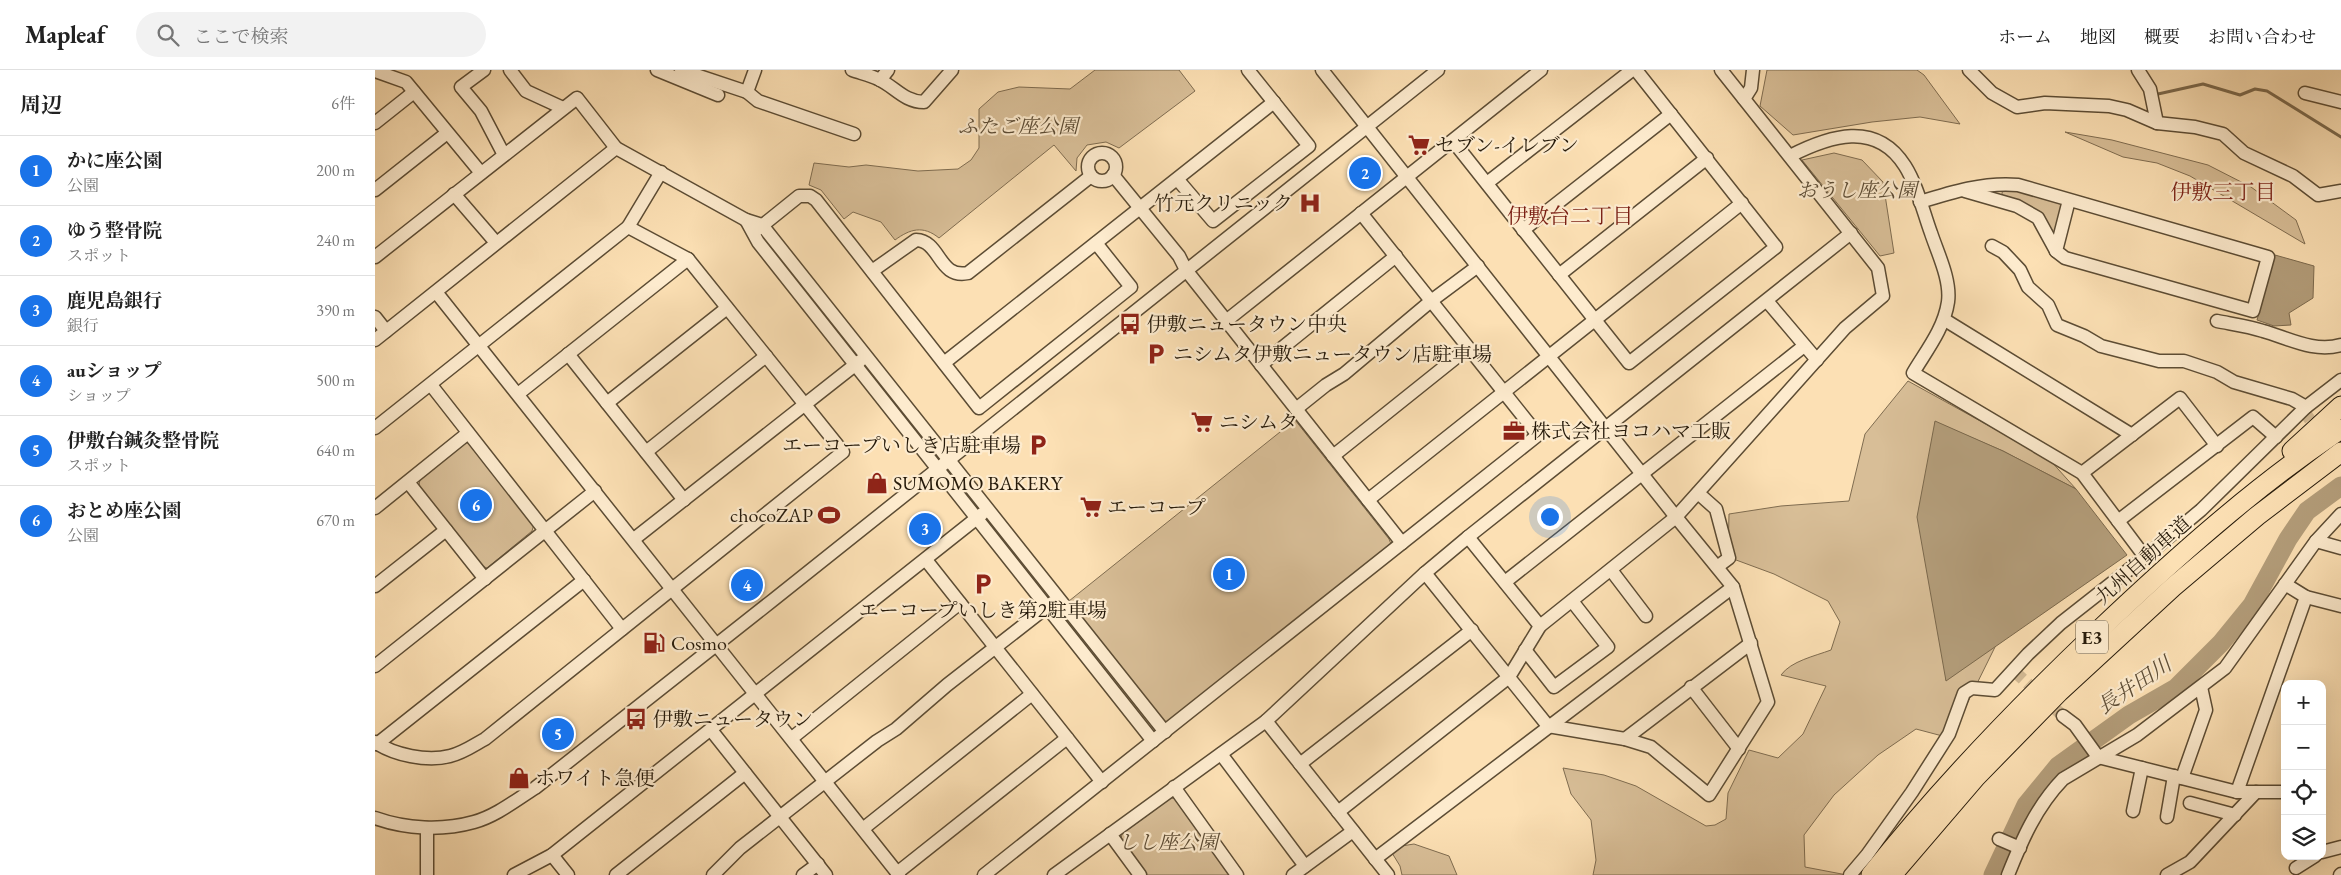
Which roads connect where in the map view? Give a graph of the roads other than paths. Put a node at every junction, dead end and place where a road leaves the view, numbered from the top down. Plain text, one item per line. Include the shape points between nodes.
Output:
1 (484, 70) edge
2 (510, 70) edge
3 (657, 70) edge
4 (681, 70) edge
5 (755, 70) edge
6 (852, 70) edge
7 (952, 70) edge
8 (1248, 70) edge
9 (1322, 70) edge
10 (1438, 70) edge
11 (1541, 70) edge
12 (1634, 70) edge
13 (1721, 70) edge
14 (1753, 70) edge
15 (1969, 70) edge
16 (2138, 70) edge
17 (375, 71) edge
18 (884, 75) edge
19 (414, 92) junction
20 (747, 92) junction
21 (2305, 93) dead end
22 (718, 95) dead end
23 (1744, 99) junction
24 (1274, 102) junction
25 (2341, 102) edge
26 (563, 108) junction
27 (1671, 114) junction
28 (375, 123) edge
29 (2157, 123) junction
30 (1367, 127) junction
31 (447, 133) junction
32 (854, 134) dead end
33 (1453, 141) junction
34 (616, 148) junction
35 (504, 155) junction
36 (1790, 156) junction
37 (1707, 158) junction
38 (661, 172) junction
39 (481, 173) junction
40 (1091, 176) junction
41 (1407, 176) junction
42 (1110, 178) junction
43 (1178, 180) junction
44 (1487, 183) junction
45 (375, 190) edge
46 (1960, 190) junction
47 (2341, 191) edge
48 (454, 194) junction
49 (2069, 200) junction
50 (1741, 202) junction
51 (1920, 202) junction
52 (1138, 211) junction
53 (1361, 213) junction
54 (746, 220) junction
55 (762, 225) junction
56 (628, 227) junction
57 (1523, 230) junction
58 (1851, 233) junction
59 (752, 234) junction
60 (492, 238) dead end
61 (1096, 244) junction
62 (1993, 246) dead end
63 (2055, 251) junction
64 (1396, 256) junction
65 (375, 257) edge
66 (688, 259) junction
67 (1478, 266) junction
68 (1186, 270) junction
69 (873, 271) junction
70 (1559, 275) junction
71 (436, 292) junction
72 (1431, 301) junction
73 (1767, 301) junction
74 (727, 308) junction
75 (375, 316) edge
76 (1594, 319) junction
77 (1945, 320) junction
78 (1226, 321) junction
79 (2217, 321) dead end
80 (386, 331) junction
81 (375, 340) edge
82 (479, 345) junction
83 (2341, 345) edge
84 (1804, 346) junction
85 (1468, 348) junction
86 (568, 354) junction
87 (1549, 355) junction
88 (766, 356) junction
89 (867, 356) junction
90 (1817, 360) junction
91 (944, 363) junction
92 (1261, 365) junction
93 (855, 366) junction
94 (2341, 380) edge
95 (431, 385) junction
96 (1503, 392) junction
97 (518, 394) junction
98 (607, 403) junction
99 (805, 404) junction
100 (2341, 406) edge
101 (2306, 407) junction
102 (1296, 410) junction
103 (375, 428) edge
104 (1606, 428) junction
105 (2341, 429) edge
106 (469, 433) junction
107 (2132, 435) junction
108 (2275, 437) junction
109 (2217, 446) junction
110 (646, 452) junction
111 (2341, 452) edge
112 (1333, 456) junction
113 (950, 460) junction
114 (2341, 462) edge
115 (938, 470) junction
116 (1643, 473) junction
117 (2083, 473) junction
118 (408, 482) junction
119 (595, 491) junction
120 (1698, 493) junction
121 (684, 500) junction
122 (1368, 500) junction
123 (375, 508) edge
124 (988, 510) junction
125 (2341, 514) edge
126 (2257, 516) junction
127 (1676, 517) junction
128 (977, 518) junction
129 (2118, 521) junction
130 (446, 530) junction
131 (545, 531) junction
132 (1469, 537) junction
133 (634, 539) junction
134 (2316, 541) junction
135 (1401, 543) junction
136 (2192, 544) junction
137 (2341, 548) edge
138 (2145, 557) junction
139 (926, 560) junction
140 (1717, 567) junction
141 (1611, 570) junction
142 (1425, 573) junction
143 (485, 579) junction
144 (584, 580) junction
145 (1505, 582) junction
146 (2285, 584) junction
147 (375, 586) edge
148 (1733, 587) junction
149 (673, 588) junction
150 (2306, 597) junction
151 (1057, 598) junction
152 (1572, 601) junction
153 (960, 603) junction
154 (2341, 606) edge
155 (1047, 607) junction
156 (1645, 616) dead end
157 (1540, 626) junction
158 (622, 629) junction
159 (1472, 630) junction
160 (1751, 643) junction
161 (717, 644) junction
162 (995, 647) junction
163 (1525, 650) junction
164 (375, 666) edge
165 (1509, 676) junction
166 (1691, 687) junction
167 (2201, 687) junction
168 (756, 694) junction
169 (1032, 694) junction
170 (2063, 716) tunnel mouth
171 (1266, 721) junction
172 (1548, 726) junction
173 (711, 730) junction
174 (1165, 732) junction
175 (792, 738) junction
176 (1067, 738) junction
177 (1625, 738) junction
178 (1153, 741) junction
179 (376, 743) edge
180 (1739, 749) junction
181 (1221, 754) junction
182 (2096, 755) junction
183 (1300, 764) junction
184 (2142, 768) junction
185 (745, 773) junction
186 (2178, 777) junction
187 (826, 782) junction
188 (1101, 782) junction
189 (1174, 787) junction
190 (2237, 792) junction
191 (2257, 792) junction
192 (2281, 792) edge
193 (2190, 803) dead end
194 (2133, 811) dead end
195 (1338, 812) junction
196 (2235, 815) junction
197 (2167, 817) dead end
198 (375, 818) edge
199 (781, 818) junction
200 (427, 828) junction
201 (863, 828) junction
202 (1353, 831) junction
203 (1110, 834) junction
204 (1999, 839) dead end
205 (2341, 847) edge
206 (2020, 848) junction
207 (2326, 851) edge
208 (552, 855) junction
209 (1375, 859) junction
210 (2300, 860) edge
211 (2309, 860) edge
212 (817, 864) junction
213 (1305, 866) junction
214 (1062, 873) edge
215 (898, 874) edge
216 (427, 875) edge
217 (514, 875) edge
218 (568, 875) edge
219 (616, 875) edge
220 (713, 875) edge
221 (803, 875) edge
222 (826, 875) edge
223 (984, 875) edge
224 (1140, 875) edge
225 (1237, 875) edge
226 (1293, 875) edge
227 (1388, 875) edge
228 (1850, 875) edge
229 (1871, 875) edge
230 (1892, 875) edge
231 (2007, 875) edge
232 (2167, 875) edge

1 - 35 street via 461,87 481,112
2 - 26 street via 526,91
3 - 22 street
4 - 20 street
5 - 20 street
6 - 18 street
7 - 18 street via 924,102 895,92
8 - 24 street
9 - 30 street
10 - 30 street
11 - 33 street
12 - 27 street
12 - 44 street
13 - 23 street
14 - 23 street via 1751,88
15 - 29 street via 1992,93 2017,107 2045,103 2109,106
16 - 29 street via 2150,89
17 - 19 street via 406,82
19 - 28 street
19 - 31 street
20 - 32 street via 758,101
21 - 25 street
23 - 36 street
24 - 43 street
24 - 43 street via 1309,146 1213,221
26 - 34 street via 577,98
26 - 35 street
27 - 37 street
27 - 57 street
29 - 47 street via 2223,134 2244,153 2293,176 2318,195
30 - 41 street
30 - 68 street
31 - 39 street
31 - 45 street
33 - 41 street
33 - 44 street
34 - 38 street
34 - 71 street
35 - 39 street
36 - 51 street via 1831,138 1861,136 1880,143 1905,166
36 - 58 street
37 - 50 street
37 - 70 street
38 - 54 street
38 - 56 street
39 - 48 street
40 - 42 street via 1098,181
40 - 42 street via 1089,161 1105,153 1114,158 1116,168
40 - 69 street via 968,273 950,271 927,243 916,240
41 - 53 street
41 - 67 street
42 - 52 street
43 - 52 street
44 - 57 street
46 - 49 street via 2000,183 2018,184
46 - 51 street
46 - 63 street via 2017,206 2038,218
48 - 60 street
48 - 65 street
49 - 63 street
49 - 63 street via 2268,257 2253,311 2065,258
50 - 76 street
50 - 76 street via 1776,247 1629,363
51 - 77 street via 1948,287
52 - 61 street
52 - 68 street via 1173,260
53 - 64 street
53 - 78 street
54 - 55 street
54 - 59 street
55 - 59 street
55 - 69 street via 799,196 810,196
55 - 89 street
56 - 66 street
56 - 82 street
57 - 70 street
58 - 73 street
58 - 90 street via 1878,268 1883,296 1845,328
59 - 93 street
61 - 91 street
61 - 91 street via 1131,287 979,408
62 - 101 street via 2020,270 2028,287 2048,305 2057,325 2101,346 2159,361 2184,361 2235,382 2292,399
64 - 72 street
64 - 92 street
66 - 74 street
66 - 86 street
67 - 72 street
67 - 87 street
68 - 78 street
68 - 113 street
69 - 91 street
70 - 76 street
71 - 80 street
71 - 82 street
72 - 85 street
72 - 102 street via 1379,347
73 - 84 street
73 - 104 street
74 - 88 street
74 - 98 street
75 - 80 street
76 - 87 street
77 - 107 street
77 - 117 street via 1913,373
78 - 92 street
79 - 83 street via 2262,330 2311,347
80 - 81 street
82 - 95 street
82 - 97 street
84 - 90 street
84 - 116 street
85 - 96 street
85 - 112 street
86 - 97 street
86 - 98 street
87 - 96 street
87 - 104 street
88 - 99 street
88 - 110 street
89 - 93 street
89 - 113 street
90 - 120 street
92 - 102 street
93 - 99 street
93 - 115 street
94 - 101 street
95 - 103 street
95 - 106 street
96 - 122 street
96 - 135 street via 1538,435
97 - 119 street
98 - 110 street
99 - 121 street
99 - 149 street via 843,452
100 - 136 highway
101 - 108 street
102 - 112 street
104 - 116 street
104 - 132 street
105 - 136 highway, 九州自動車道 / E3 via 2299,457
106 - 118 street
106 - 131 street
107 - 109 street via 2179,398
107 - 117 street
108 - 109 street via 2253,417
108 - 138 street via 2227,485
109 - 129 street
110 - 121 street
111 - 126 highway, 九州自動車道 / E3
112 - 122 street
113 - 115 street
113 - 124 street
114 - 126 highway
115 - 128 street
115 - 161 street
116 - 127 street
116 - 145 street
117 - 129 street
118 - 123 street
118 - 130 street
119 - 131 street
119 - 133 street
120 - 127 street
120 - 140 street via 1716,509 1727,549 1729,558
121 - 133 street
122 - 135 street
124 - 128 street
124 - 151 street
125 - 134 street
126 - 230 highway, 九州自動車道 / E3 via 2173,587 2059,692 1976,777
127 - 140 street
127 - 141 street
128 - 139 street
128 - 155 street
129 - 138 street
130 - 143 street
130 - 147 street
131 - 143 street
131 - 144 street
132 - 142 street
132 - 145 street
133 - 149 street
134 - 137 street
134 - 146 street
135 - 174 street
136 - 229 highway, 九州自動車道 / E3 via 2031,695 1964,766
138 - 228 street via 2061,623 1995,690 1972,688 1964,693 1949,734 1912,792
139 - 153 street
139 - 168 street
140 - 148 street
141 - 152 street
141 - 156 street
142 - 159 street
142 - 171 street
143 - 164 street
144 - 158 street
144 - 179 street
145 - 157 street
146 - 150 street
146 - 167 street via 2230,662
148 - 160 street
148 - 172 street
149 - 158 street
149 - 161 street
150 - 154 street
150 - 190 street
151 - 155 street
151 - 174 street
152 - 157 street
152 - 163 street via 1608,646 1554,687
153 - 162 street
153 - 175 street
155 - 162 street
155 - 178 street
157 - 163 street
158 - 179 street via 485,739 466,750 449,757 417,758
159 - 165 street
159 - 183 street
160 - 166 street
160 - 180 street via 1768,702
161 - 168 street
161 - 200 street via 511,804 475,822
162 - 169 street
162 - 187 street
163 - 165 street
165 - 172 street
165 - 195 street
166 - 177 street
166 - 180 street
167 - 182 street via 2137,734
167 - 186 street via 2206,710
168 - 173 street
168 - 175 street
169 - 176 street
169 - 201 street
170 - 182 street via 2075,725
171 - 181 street
171 - 183 street
172 - 177 street
172 - 209 street
173 - 185 street
173 - 208 street
174 - 178 street
175 - 187 street
176 - 188 street
176 - 215 street
177 - 180 street via 1651,746 1709,796
178 - 188 street
181 - 189 street
181 - 213 street
182 - 184 street
182 - 206 street via 2056,786 2037,812
183 - 195 street
184 - 186 street
184 - 194 street
185 - 199 street
185 - 219 street
186 - 190 street
186 - 197 street
187 - 199 street
187 - 201 street
188 - 223 street
189 - 203 street
189 - 225 street
190 - 191 street
191 - 192 street
191 - 196 street
193 - 196 street
195 - 202 street
196 - 232 street via 2190,862
198 - 200 street
199 - 212 street
199 - 220 street via 741,848
200 - 216 street
201 - 215 street
202 - 209 street
202 - 213 street
203 - 214 street
203 - 224 street
204 - 206 street
205 - 207 street
206 - 231 street
208 - 217 street
208 - 218 street
209 - 227 street
210 - 211 street via 2296,868
212 - 221 street
212 - 222 street
213 - 226 street

